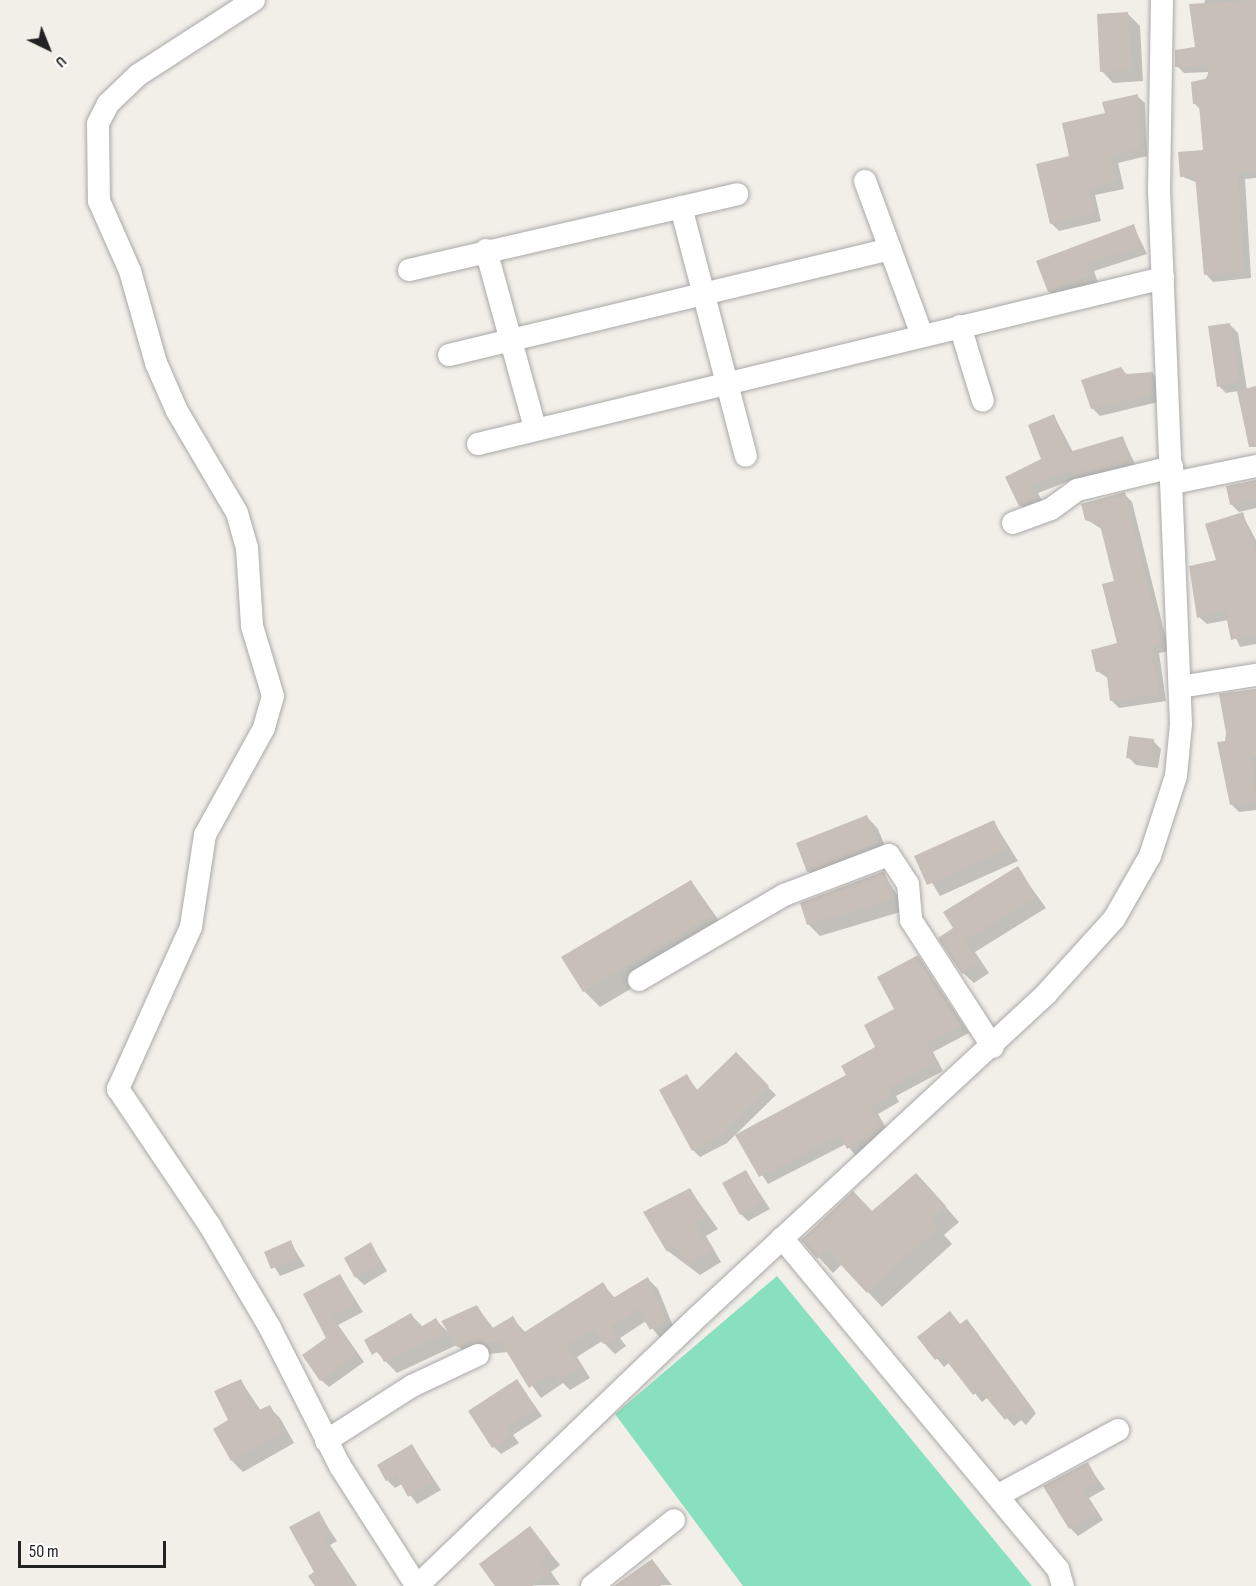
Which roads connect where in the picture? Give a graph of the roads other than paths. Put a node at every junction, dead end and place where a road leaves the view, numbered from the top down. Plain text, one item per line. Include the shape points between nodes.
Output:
1 (254, 0) edge
2 (1162, 0) edge
3 (865, 181) dead end
4 (737, 194) dead end
5 (681, 207) junction
6 (890, 249) junction
7 (486, 250) junction
8 (409, 270) dead end
9 (1162, 278) junction
10 (704, 292) junction
11 (960, 326) junction
12 (922, 335) junction
13 (514, 337) junction
14 (449, 355) dead end
15 (729, 382) junction
16 (983, 401) dead end
17 (535, 428) junction
18 (478, 444) dead end
19 (746, 456) dead end
20 (1256, 466) edge
21 (1172, 475) junction
22 (1013, 523) dead end
23 (1256, 675) edge
24 (1180, 687) junction
25 (639, 980) dead end
26 (993, 1047) junction
27 (782, 1238) junction
28 (478, 1355) dead end
29 (1118, 1430) dead end
30 (326, 1442) junction
31 (997, 1496) junction
32 (674, 1520) dead end
33 (417, 1585) edge
34 (592, 1586) edge
35 (1062, 1586) edge

1 - 30 street via 138,75 108,104 98,124 99,201 130,271 156,363 177,411 237,513 248,548 252,626 273,696 264,728 205,835 191,927 117,1089 240,1278
2 - 9 street
3 - 6 street
4 - 5 street
5 - 7 street
5 - 10 street
6 - 10 street
6 - 12 street
7 - 8 street
7 - 13 street
9 - 11 street
9 - 21 street
10 - 13 street
10 - 15 street
11 - 12 street
11 - 16 street
12 - 15 street
13 - 14 street
13 - 17 street
15 - 17 street
15 - 19 street
17 - 18 street
20 - 21 street
21 - 22 street via 1077,490 1051,508
21 - 24 street
23 - 24 street
24 - 26 street via 1176,776 1150,856 1131,892 1091,948
25 - 26 street via 784,895 889,855 908,884 911,920
26 - 27 street
27 - 31 street
27 - 33 street
28 - 30 street via 412,1386
29 - 31 street
30 - 33 street
31 - 35 street via 1058,1569
32 - 34 street

